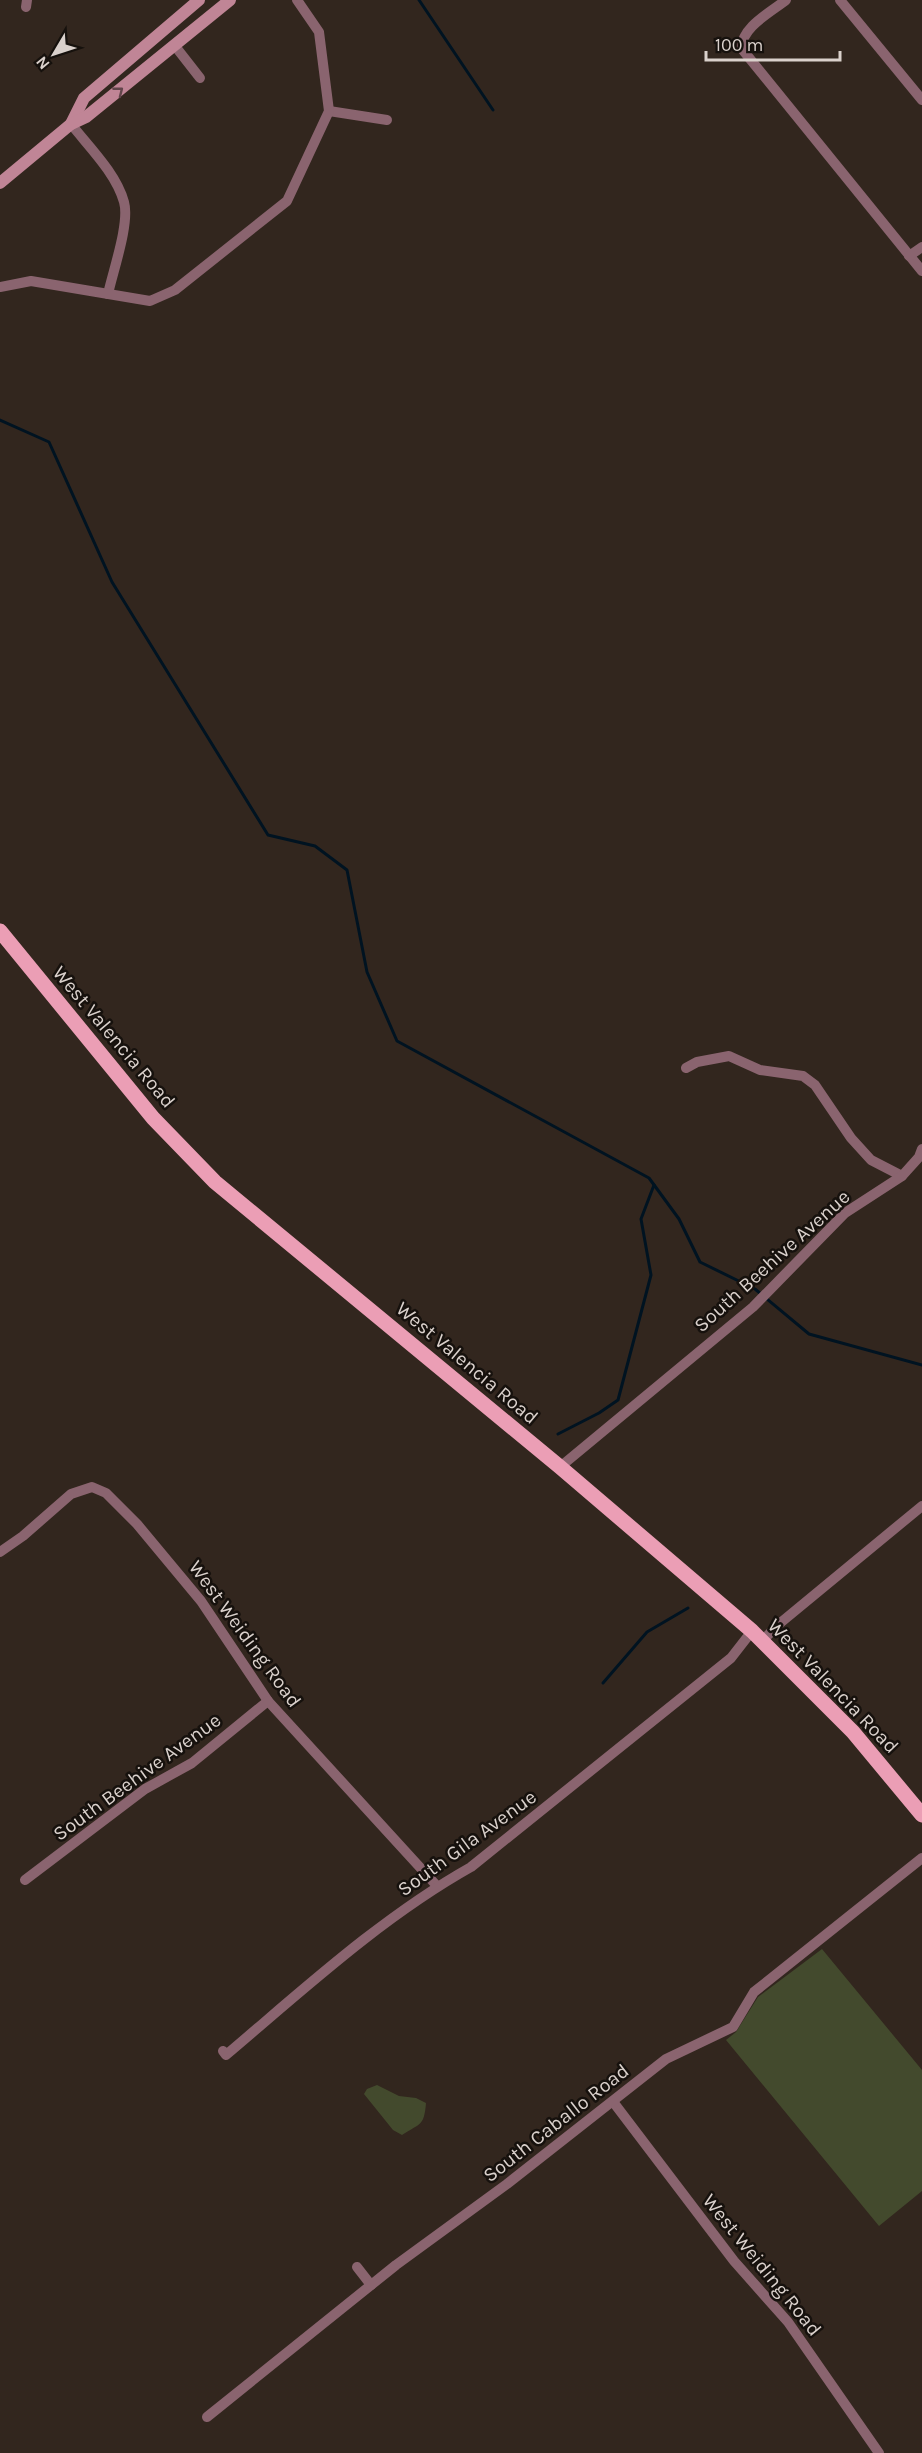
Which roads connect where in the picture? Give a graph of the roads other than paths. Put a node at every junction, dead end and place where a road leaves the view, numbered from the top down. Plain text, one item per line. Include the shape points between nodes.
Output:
1 (199, 0) edge
2 (230, 0) edge
3 (297, 0) edge
4 (786, 0) edge
5 (840, 0) edge
6 (175, 46) junction
7 (200, 78) dead end
8 (922, 100) edge
9 (329, 111) junction
10 (387, 120) dead end
11 (71, 124) junction
12 (0, 183) edge
13 (922, 247) edge
14 (909, 256) junction
15 (922, 271) edge
16 (0, 287) edge
17 (108, 294) junction
18 (0, 931) edge
19 (686, 1068) dead end
20 (922, 1149) edge
21 (902, 1176) junction
22 (560, 1467) junction
23 (922, 1506) edge
24 (0, 1552) edge
25 (757, 1636) junction
26 (268, 1701) junction
27 (922, 1815) edge
28 (922, 1858) edge
29 (25, 1880) dead end
30 (437, 1887) junction
31 (225, 2053) dead end
32 (614, 2103) junction
33 (357, 2267) dead end
34 (370, 2285) junction
35 (207, 2417) dead end
36 (879, 2453) edge

1 - 11 street via 84,98
2 - 6 street
3 - 9 street via 319,32
4 - 14 street via 746,33 742,43 746,56
5 - 8 street
6 - 7 street
11 -> 6 street via 86,117
9 - 10 street
9 - 17 street via 287,201 175,290 150,301
11 - 12 street
11 - 17 street via 125,202 124,224
13 - 14 street
14 - 15 street
16 - 17 street via 31,281
18 - 22 main road, West Valencia Road via 153,1118 215,1182
19 - 21 street via 697,1062 736,1057 760,1070 803,1076 815,1085 851,1138 872,1160
20 - 21 street, South Beehive Avenue
21 - 22 street, South Beehive Avenue via 845,1213 753,1307
22 - 25 main road, West Valencia Road
23 - 25 street, South Gila Avenue via 779,1624
24 - 26 street, West Weiding Road via 71,1494 92,1487 106,1493 193,1590
25 - 27 main road, West Valencia Road via 853,1732
25 - 30 street, South Gila Avenue via 471,1867
26 - 29 street, South Beehive Avenue via 201,1756 145,1789
26 - 30 street, West Weiding Road
28 - 32 street, South Caballo Road via 754,1992 733,2027 666,2059
30 - 31 street, South Gila Avenue
32 - 34 street, South Caballo Road
32 - 36 street, West Weiding Road via 734,2261 788,2322
33 - 34 street
34 - 35 street, South Caballo Road

